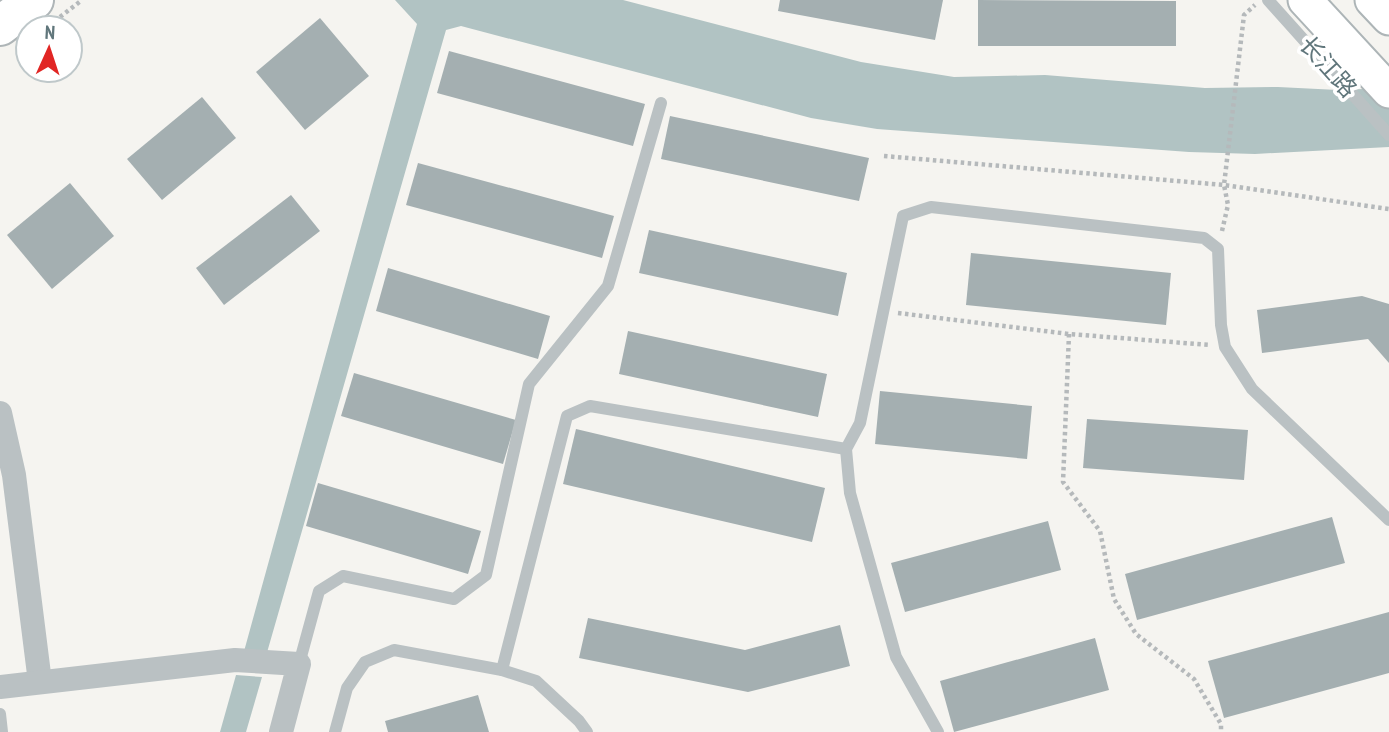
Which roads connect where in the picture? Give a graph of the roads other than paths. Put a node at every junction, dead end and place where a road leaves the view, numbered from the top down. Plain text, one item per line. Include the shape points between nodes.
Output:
1 (1268, 0) edge
2 (1305, 0) edge
3 (1372, 0) edge
4 (44, 10) edge
5 (1389, 18) edge
6 (0, 26) edge
7 (1389, 91) edge
8 (661, 103) dead end
9 (1389, 135) edge
10 (0, 413) edge
11 (846, 449) junction
12 (1389, 520) edge
13 (299, 664) junction
14 (502, 670) junction
15 (40, 682) junction
16 (0, 687) edge
17 (0, 714) edge
18 (2, 732) edge
19 (281, 732) edge
20 (335, 732) edge
21 (587, 732) edge
22 (938, 732) edge

1 - 9 lane, 长江路
2 - 7 main road, 长江路
3 - 5 main road
4 - 6 main road
8 - 13 lane via 608,286 529,384 486,575 454,599 342,576 319,591
10 - 15 street via 14,475
11 - 12 lane via 860,423 904,216 931,207 1204,238 1218,249 1225,347 1252,389
11 - 14 lane via 590,406 566,416
11 - 22 lane via 850,493 896,657
13 - 15 street via 235,660
13 - 19 street
14 - 20 lane via 394,650 365,662 347,688
14 - 21 lane via 536,681
15 - 16 street
17 - 18 lane

